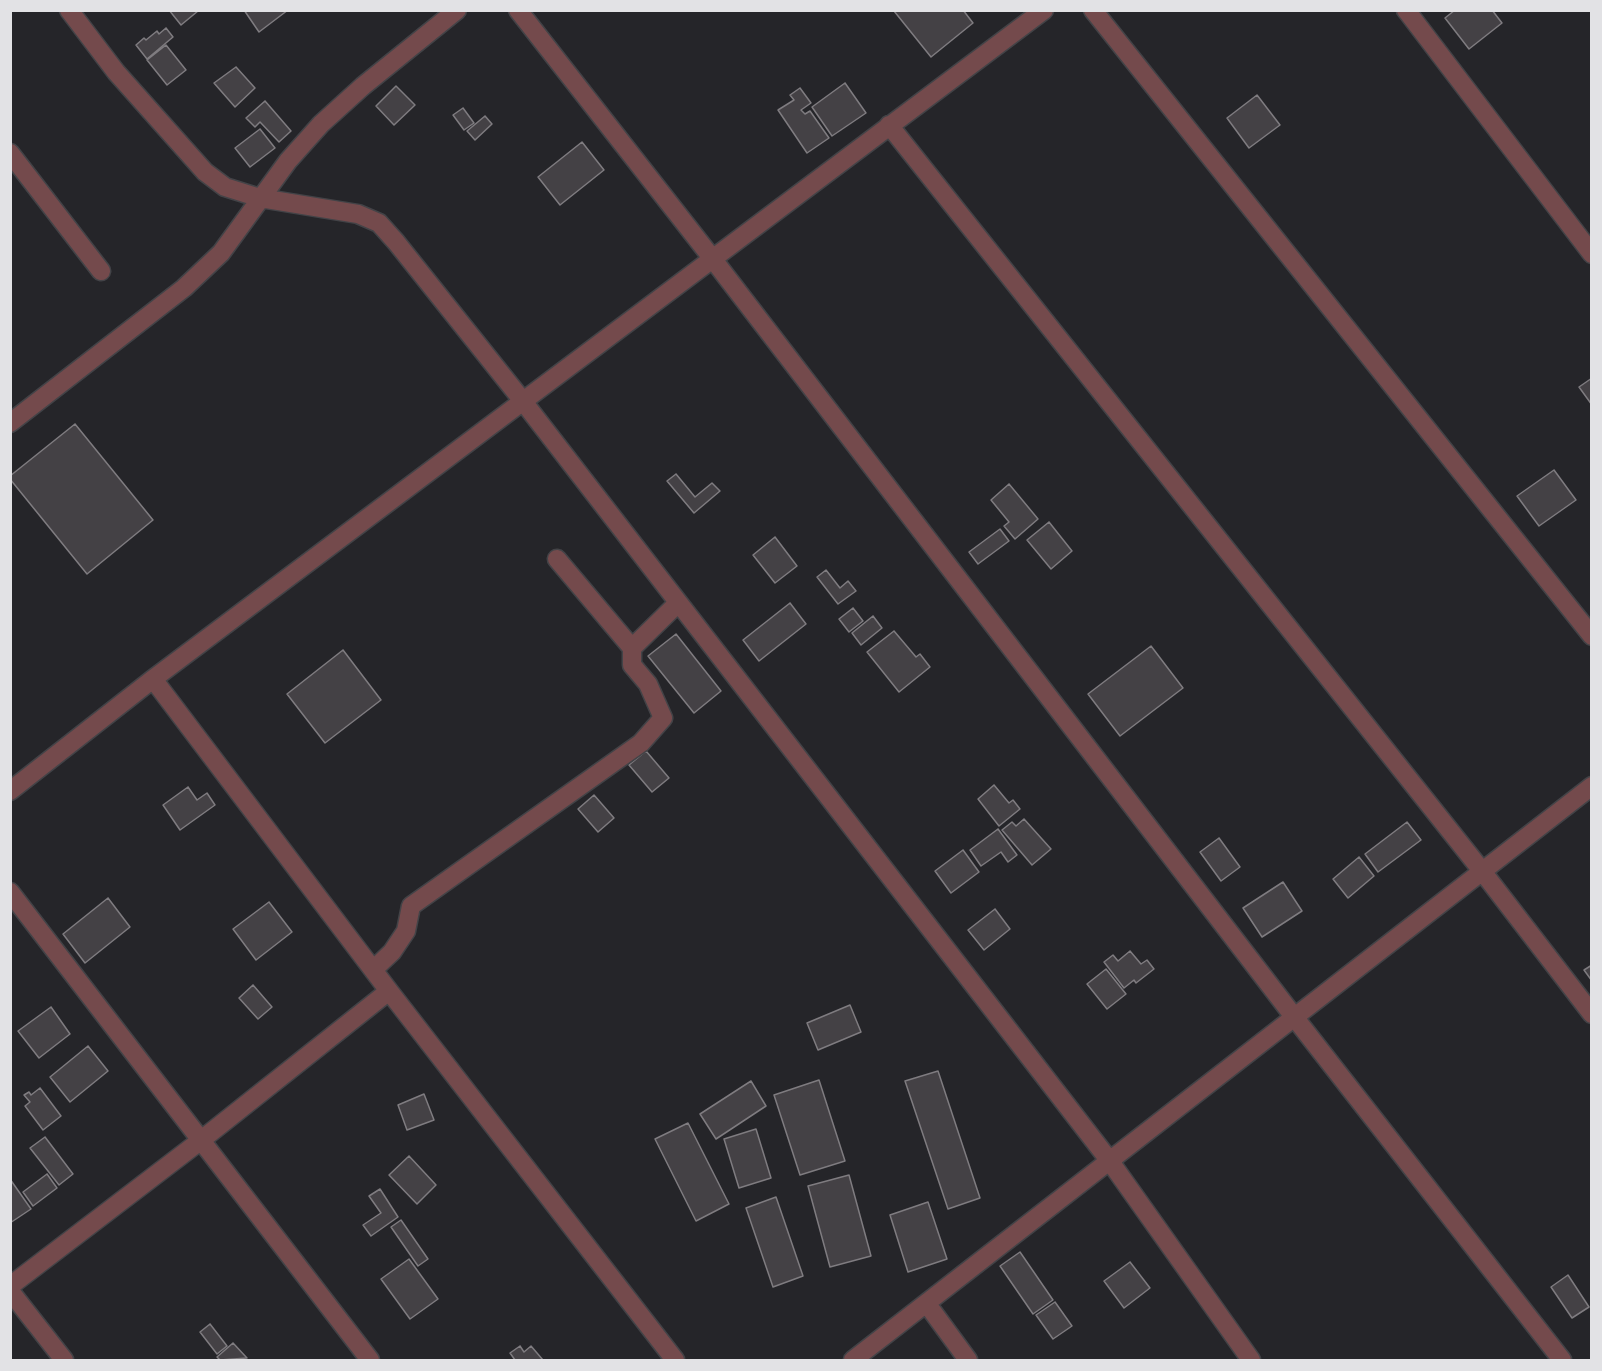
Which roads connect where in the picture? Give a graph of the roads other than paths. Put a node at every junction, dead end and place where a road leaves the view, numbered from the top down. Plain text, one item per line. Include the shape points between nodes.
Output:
1 (69, 10) edge
2 (457, 10) edge
3 (518, 10) edge
4 (1044, 10) edge
5 (1093, 10) edge
6 (1406, 10) edge
7 (889, 125) junction
8 (10, 153) edge
9 (260, 198) junction
10 (1592, 254) edge
11 (712, 258) junction
12 (101, 271) dead end
13 (522, 400) junction
14 (10, 423) edge
15 (557, 559) dead end
16 (677, 604) junction
17 (1592, 636) edge
18 (632, 648) junction
19 (153, 679) junction
20 (1592, 786) edge
21 (10, 791) edge
22 (1482, 871) junction
23 (10, 892) edge
24 (373, 970) junction
25 (389, 991) junction
26 (1592, 1014) edge
27 (1295, 1018) junction
28 (200, 1141) junction
29 (1109, 1160) junction
30 (10, 1286) edge
31 (10, 1291) edge
32 (927, 1305) junction
33 (64, 1360) edge
34 (370, 1360) edge
35 (675, 1360) edge
36 (853, 1360) edge
37 (968, 1360) edge
38 (1251, 1360) edge
39 (1562, 1360) edge

1 - 9 street via 116,72 205,172 225,187
2 - 9 street via 321,124
3 - 11 street
4 - 7 street
5 - 17 street
6 - 10 street
7 - 11 street
7 - 22 street
8 - 12 street
9 - 13 street via 358,214 379,224
9 - 14 street via 221,254 184,288
11 - 13 street
11 - 27 street
13 - 16 street
13 - 19 street
15 - 18 street
16 - 18 street
16 - 29 street
18 - 24 street via 632,665 648,684 663,718 641,743 411,906 406,931
19 - 21 street
19 - 24 street
20 - 22 street
22 - 26 street
22 - 27 street
23 - 28 street
24 - 25 street
25 - 28 street
25 - 35 street
27 - 29 street
27 - 39 street
28 - 30 street
28 - 34 street
29 - 32 street
29 - 38 street
31 - 33 street
32 - 36 street
32 - 37 street

